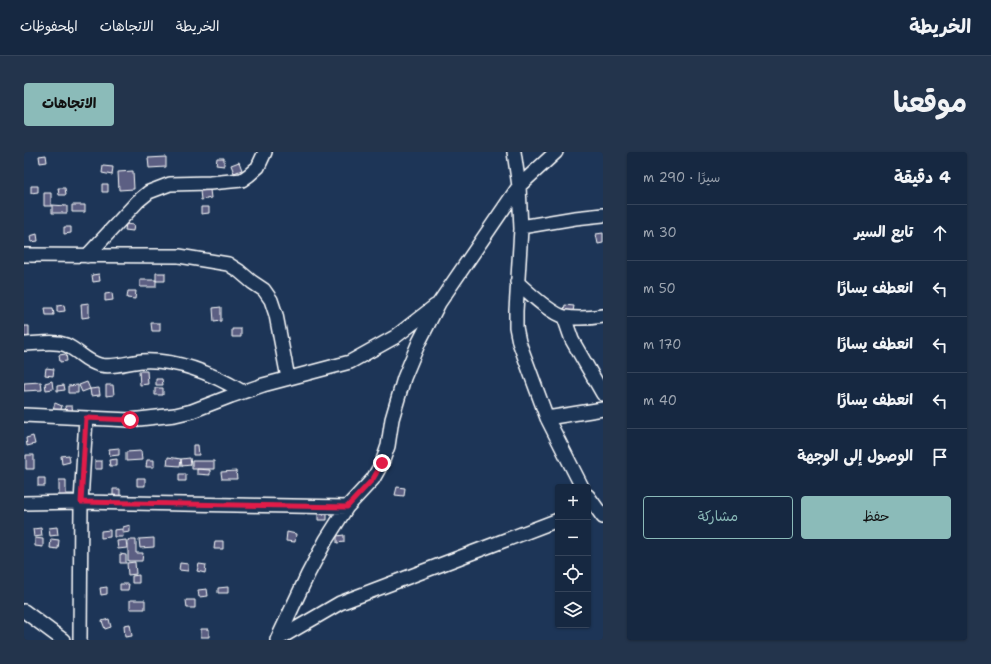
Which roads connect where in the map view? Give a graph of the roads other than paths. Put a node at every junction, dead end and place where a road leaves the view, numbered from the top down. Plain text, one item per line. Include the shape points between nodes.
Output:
1 (265, 152) edge
2 (514, 152) edge
3 (556, 152) edge
4 (519, 186) junction
5 (603, 215) edge
6 (521, 227) junction
7 (24, 255) edge
8 (87, 256) junction
9 (517, 282) junction
10 (439, 303) junction
11 (603, 316) edge
12 (564, 317) junction
13 (24, 344) edge
14 (288, 378) junction
15 (243, 392) junction
16 (603, 394) edge
17 (603, 409) edge
18 (24, 416) edge
19 (86, 418) junction
20 (547, 418) junction
21 (580, 484) edge
22 (81, 502) junction
23 (24, 503) edge
24 (593, 504) edge
25 (347, 507) junction
26 (603, 517) edge
27 (555, 521) edge
28 (24, 611) edge
29 (277, 639) edge
30 (63, 640) edge
31 (80, 640) edge

1 - 8 street via 258,167 242,180 170,184 149,192
2 - 4 street
3 - 4 street
4 - 6 street
4 - 10 street
5 - 6 street
6 - 9 street
7 - 8 street
8 - 14 street via 179,256 228,264 264,290 271,300
9 - 12 street
9 - 20 street via 516,327 519,342
10 - 14 street via 395,337 350,362
10 - 25 street via 404,378 382,463 373,479
11 - 12 street
12 - 16 street via 572,340
13 - 15 street via 52,343 67,346 90,363 102,366 140,361 173,362 226,382
14 - 15 street
15 - 19 street via 192,411 175,414 130,420
17 - 20 street
18 - 19 street
19 - 22 street
20 - 21 street
22 - 23 street
22 - 25 street
22 - 31 street
24 - 26 street
25 - 29 street via 315,560
27 - 29 street via 340,604
28 - 30 street

